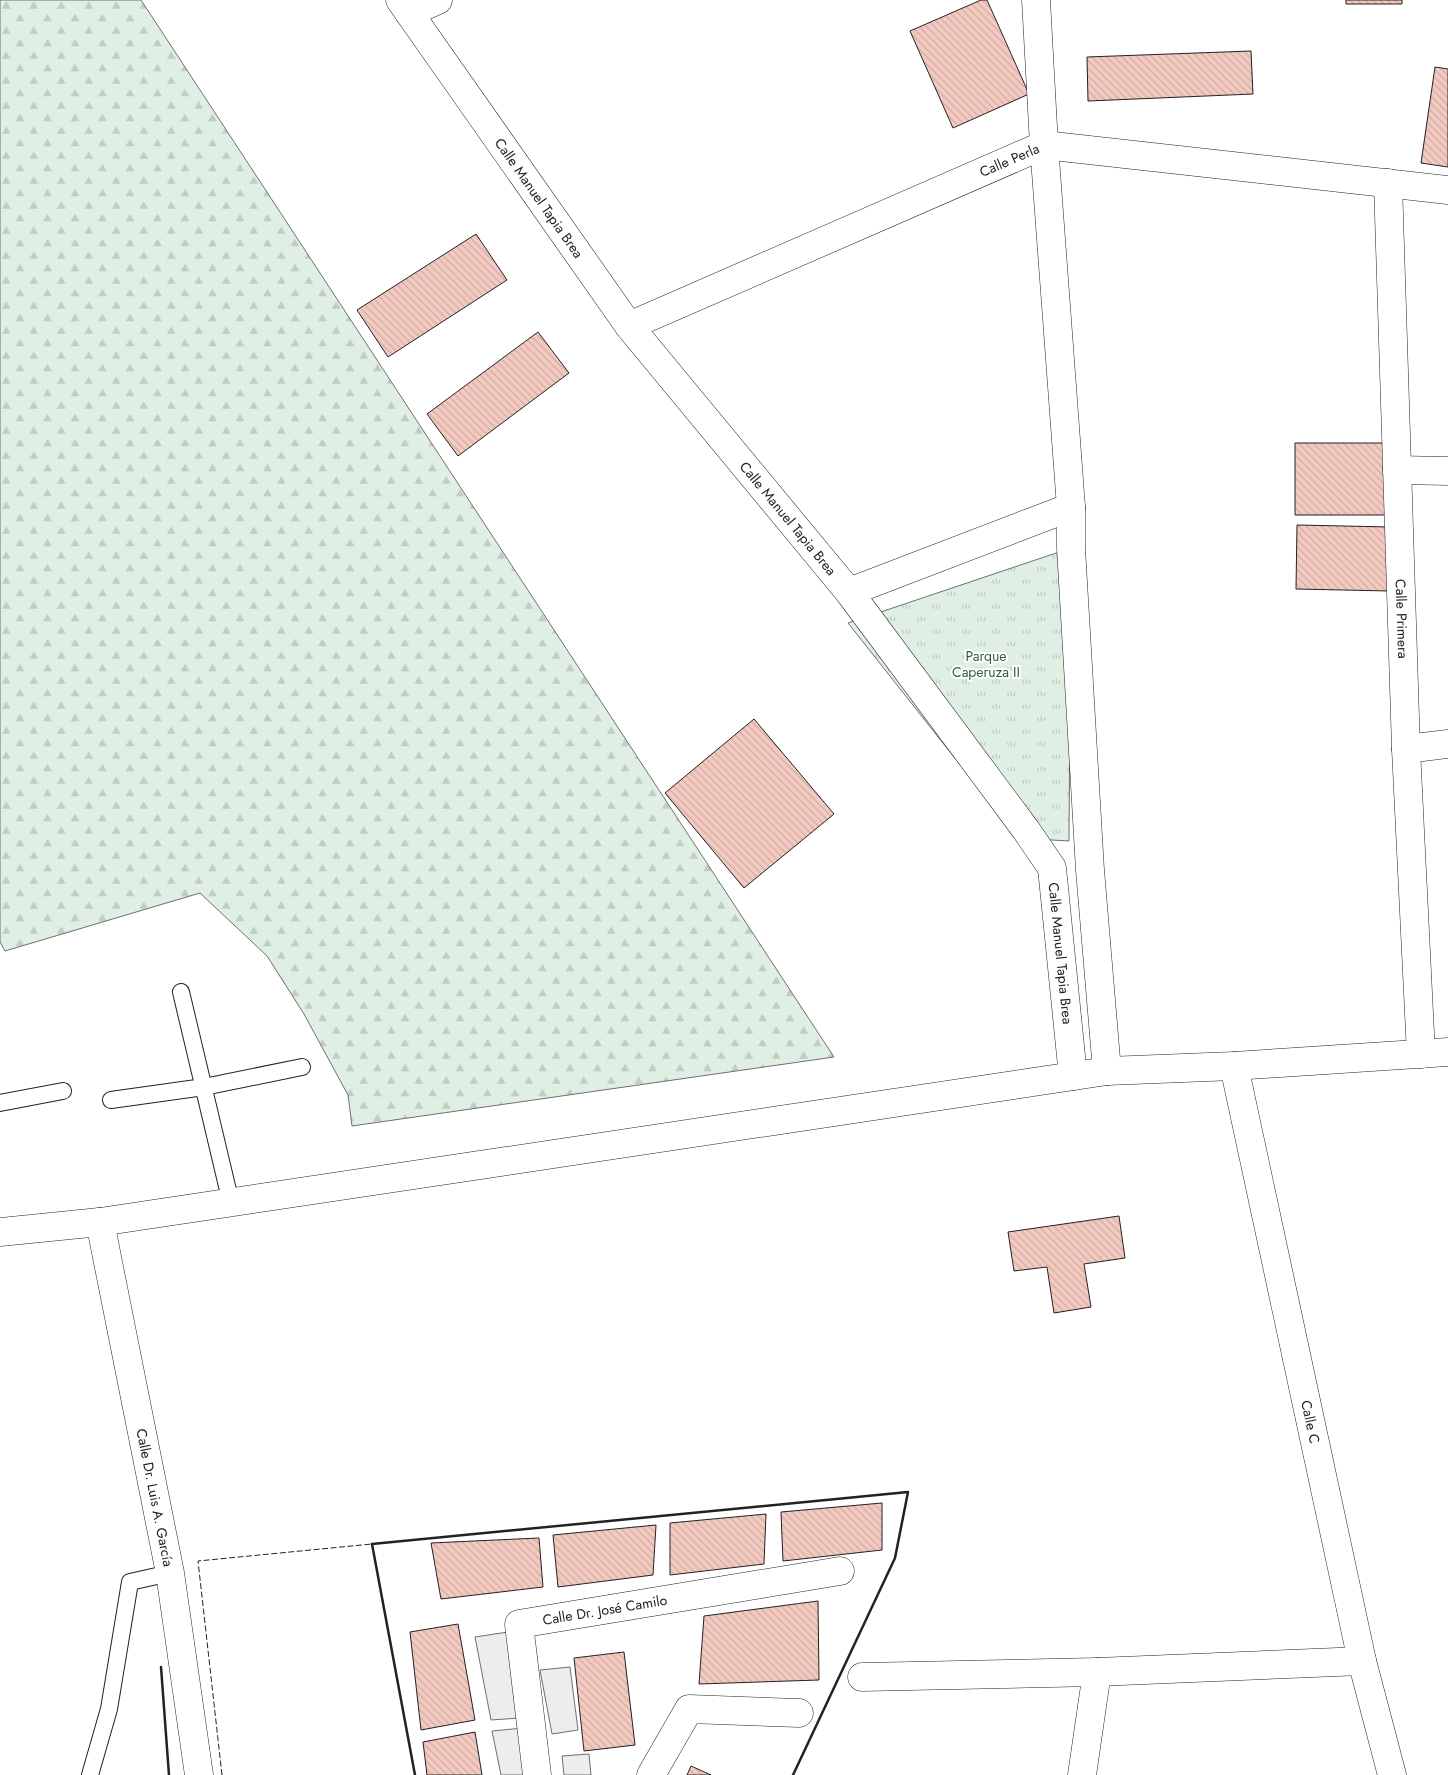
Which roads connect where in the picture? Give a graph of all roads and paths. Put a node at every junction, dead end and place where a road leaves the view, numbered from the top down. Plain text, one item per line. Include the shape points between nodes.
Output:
1 (438, 0) edge
2 (1036, 0) edge
3 (404, 6) edge
4 (1044, 145) junction
5 (1388, 183) junction
6 (1448, 190) edge
7 (629, 326) junction
8 (1397, 470) junction
9 (1448, 471) edge
10 (1071, 507) junction
11 (850, 592) junction
12 (1448, 744) edge
13 (1406, 749) junction
14 (1052, 868) junction
15 (1090, 870) junction
16 (181, 992) dead end
17 (1448, 1052) edge
18 (1421, 1054) junction
19 (1234, 1066) junction
20 (302, 1067) dead end
21 (1107, 1071) junction
22 (1073, 1076) junction
23 (204, 1087) junction
24 (63, 1091) dead end
25 (111, 1100) dead end
26 (0, 1103) edge
27 (230, 1202) junction
28 (100, 1222) junction
29 (0, 1232) edge
30 (840, 1571) dead end
31 (170, 1573) junction
32 (1362, 1661) junction
33 (1097, 1672) junction
34 (862, 1677) dead end
35 (799, 1713) dead end
36 (90, 1775) edge
37 (200, 1775) edge
38 (537, 1775) edge
39 (651, 1775) edge
40 (1082, 1775) edge
41 (1392, 1775) edge

1 - 3 street
2 - 4 street
3 - 7 street, Calle Manuel Tapia Brea
4 - 5 street, Calle Perla
4 - 7 street, Calle Perla
4 - 10 street
5 - 6 street, Calle Perla
5 - 8 street, Calle Primera
7 - 11 street, Calle Manuel Tapia Brea
8 - 9 street
8 - 13 street, Calle Primera
10 - 11 street
10 - 15 street
11 - 14 street, Calle Manuel Tapia Brea
12 - 13 street
13 - 18 street, Calle Primera
14 - 15 street
14 - 22 street, Calle Manuel Tapia Brea
15 - 21 street
16 - 23 lane
17 - 18 street
18 - 19 street
19 - 21 street
19 - 32 street, Calle C
20 - 23 lane
21 - 22 street
22 - 27 street
23 - 25 lane
23 - 27 lane
24 - 26 lane
27 - 28 street
28 - 29 street
28 - 31 street, Calle Dr. Luis A. García
30 - 38 street, Calle Dr. José Camilo via 519,1624
31 - 36 lane via 130,1582 109,1708
31 - 37 street, Calle Dr. Luis A. García
32 - 33 street
32 - 41 street, Calle C
33 - 34 street
33 - 40 street
35 - 39 street via 689,1709

